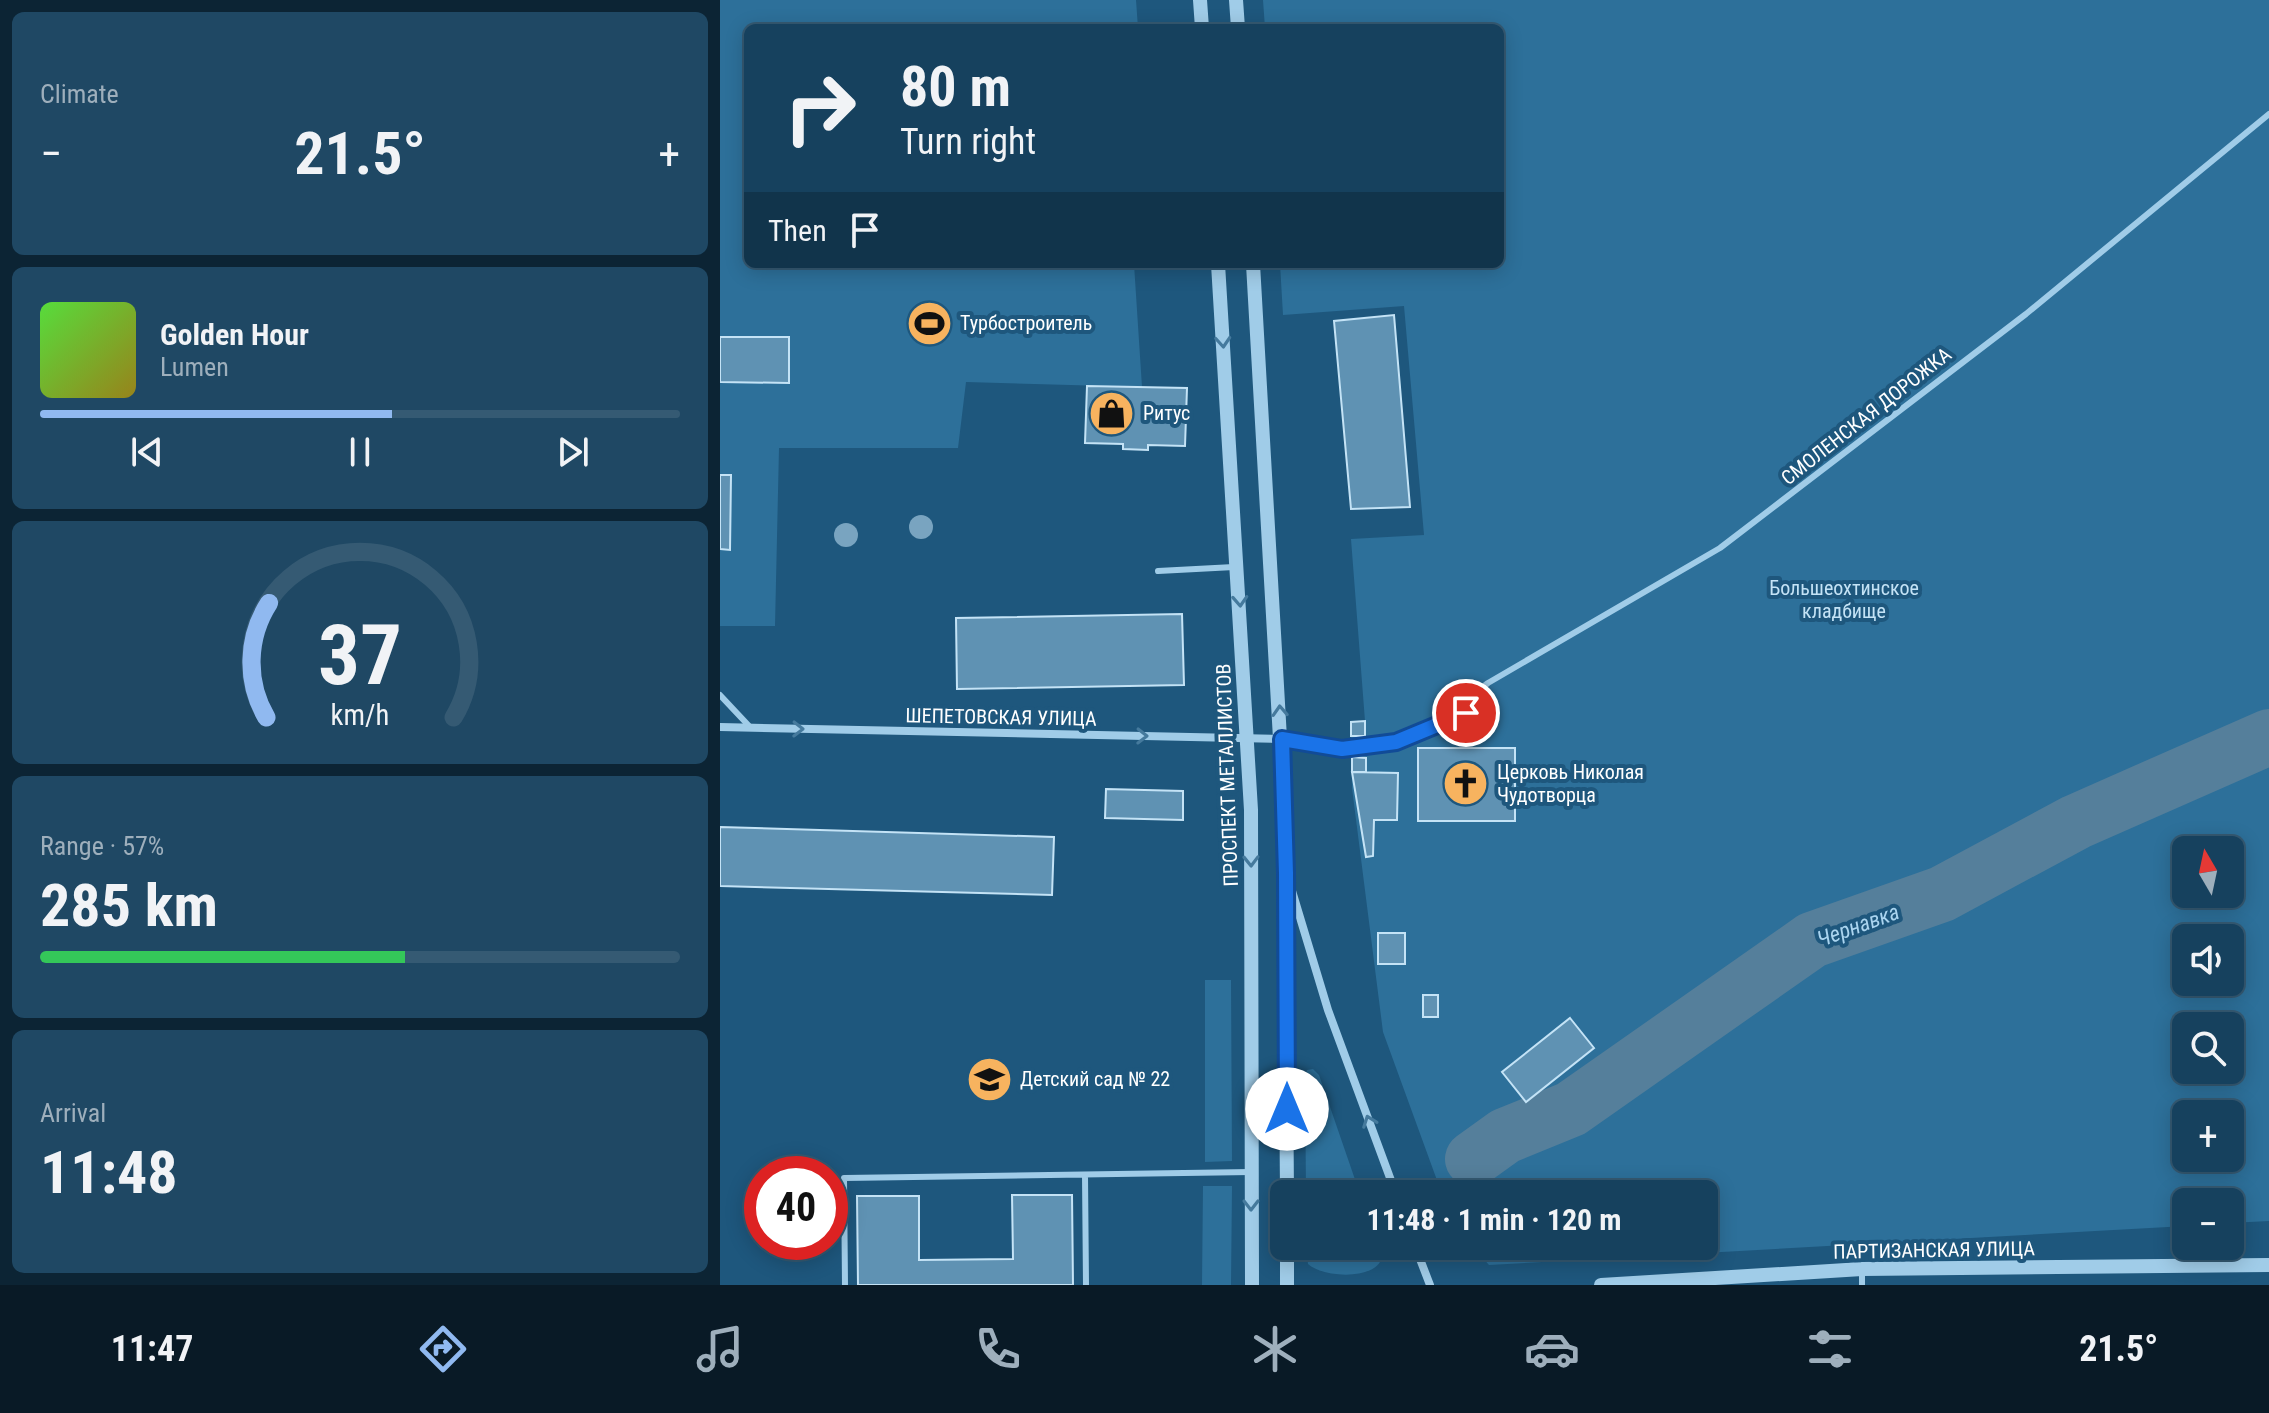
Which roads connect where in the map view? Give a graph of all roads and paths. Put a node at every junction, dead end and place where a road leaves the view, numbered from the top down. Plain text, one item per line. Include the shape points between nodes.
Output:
1 (1200, 0) edge
2 (1236, 0) edge
3 (1202, 24) edge
4 (1238, 24) edge
5 (2269, 114) edge
6 (1218, 268) edge
7 (1253, 268) edge
8 (1238, 567) junction
9 (1158, 571) dead end
10 (720, 695) edge
11 (720, 727) edge
12 (751, 727) junction
13 (1248, 739) junction
14 (1282, 739) junction
15 (1286, 873) junction
16 (1251, 1172) junction
17 (1085, 1175) junction
18 (1287, 1180) edge
19 (1391, 1180) edge
20 (1287, 1260) edge
21 (1420, 1260) edge
22 (2269, 1265) edge
23 (1862, 1269) junction
24 (845, 1285) edge
25 (1086, 1285) edge
26 (1252, 1285) edge
27 (1287, 1285) edge
28 (1430, 1285) edge
29 (1601, 1285) edge
30 (1862, 1285) edge

1 - 3 street
2 - 4 street
5 - 14 lane, СМОЛЕНСКАЯ ДОРОЖКА via 2026,314 1720,548 1488,683 1471,696 1466,713 1396,742 1342,749
6 -> 8 street, ПРОСПЕКТ МЕТАЛЛИСТОВ
14 -> 7 street
8 - 9 lane
8 -> 13 street, ПРОСПЕКТ МЕТАЛЛИСТОВ
10 - 12 lane
11 - 12 street, ШЕПЕТОВСКАЯ УЛИЦА
12 -> 13 street, ШЕПЕТОВСКАЯ УЛИЦА
13 - 14 street, ШЕПЕТОВСКАЯ УЛИЦА
13 -> 16 street, ПРОСПЕКТ МЕТАЛЛИСТОВ
14 - 15 street
15 - 18 street
19 -> 15 street via 1328,1010
16 - 17 lane
16 -> 26 street, ПРОСПЕКТ МЕТАЛЛИСТОВ
17 - 24 lane via 844,1178
17 - 25 lane
20 - 27 street
21 - 28 street
22 - 23 street, ПАРТИЗАНСКАЯ УЛИЦА
23 - 29 street, ПАРТИЗАНСКАЯ УЛИЦА
23 - 30 lane

